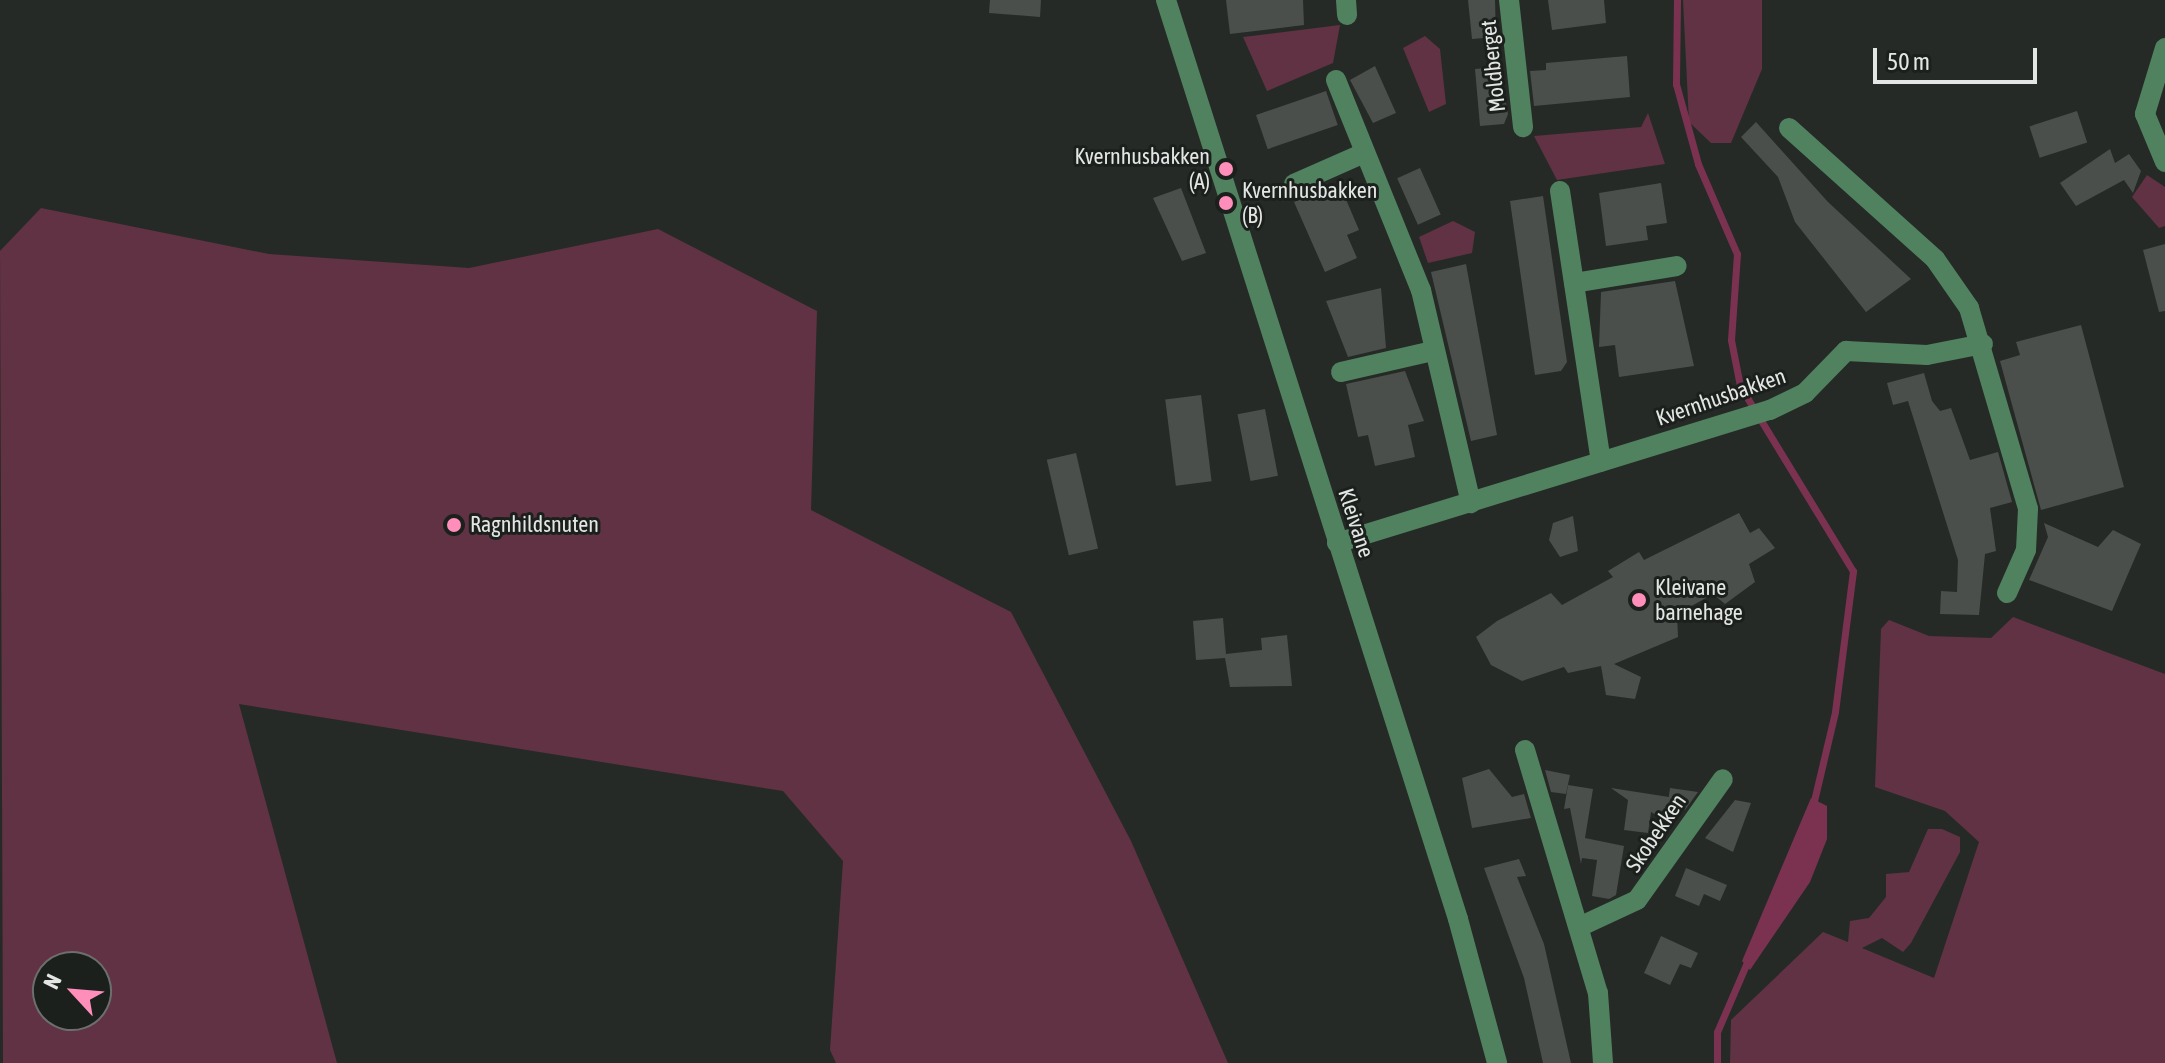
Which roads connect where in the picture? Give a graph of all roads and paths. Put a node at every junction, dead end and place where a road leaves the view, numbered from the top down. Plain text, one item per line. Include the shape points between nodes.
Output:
1 (1166, 0) edge
2 (1509, 0) edge
3 (2165, 48) edge
4 (1336, 80) dead end
5 (1523, 127) dead end
6 (1789, 128) dead end
7 (1364, 153) junction
8 (2165, 162) edge
9 (1294, 184) dead end
10 (1560, 191) dead end
11 (1677, 266) dead end
12 (1574, 283) junction
13 (1983, 344) junction
14 (1433, 351) junction
15 (1341, 372) dead end
16 (1601, 462) junction
17 (1471, 503) junction
18 (1337, 543) junction
19 (2007, 593) dead end
20 (1525, 750) dead end
21 (1723, 779) dead end
22 (1579, 927) junction
23 (1497, 1063) edge
24 (1603, 1063) edge

1 - 18 street, Kleivane
2 - 5 street, Moldberget
3 - 8 street via 2145,114
4 - 7 street
6 - 13 street via 1935,259
7 - 9 street
7 - 14 street via 1409,254
10 - 12 street
11 - 12 street
12 - 16 street
13 - 16 street, Kvernhusbakken via 1927,355 1846,351 1792,400
13 - 19 street via 2028,509 2026,550
14 - 15 street
14 - 17 street
16 - 17 street, Kvernhusbakken
17 - 18 street, Kvernhusbakken
18 - 23 street, Kleivane
20 - 22 street
21 - 22 street, Skobekken via 1637,900
22 - 24 street via 1598,993

